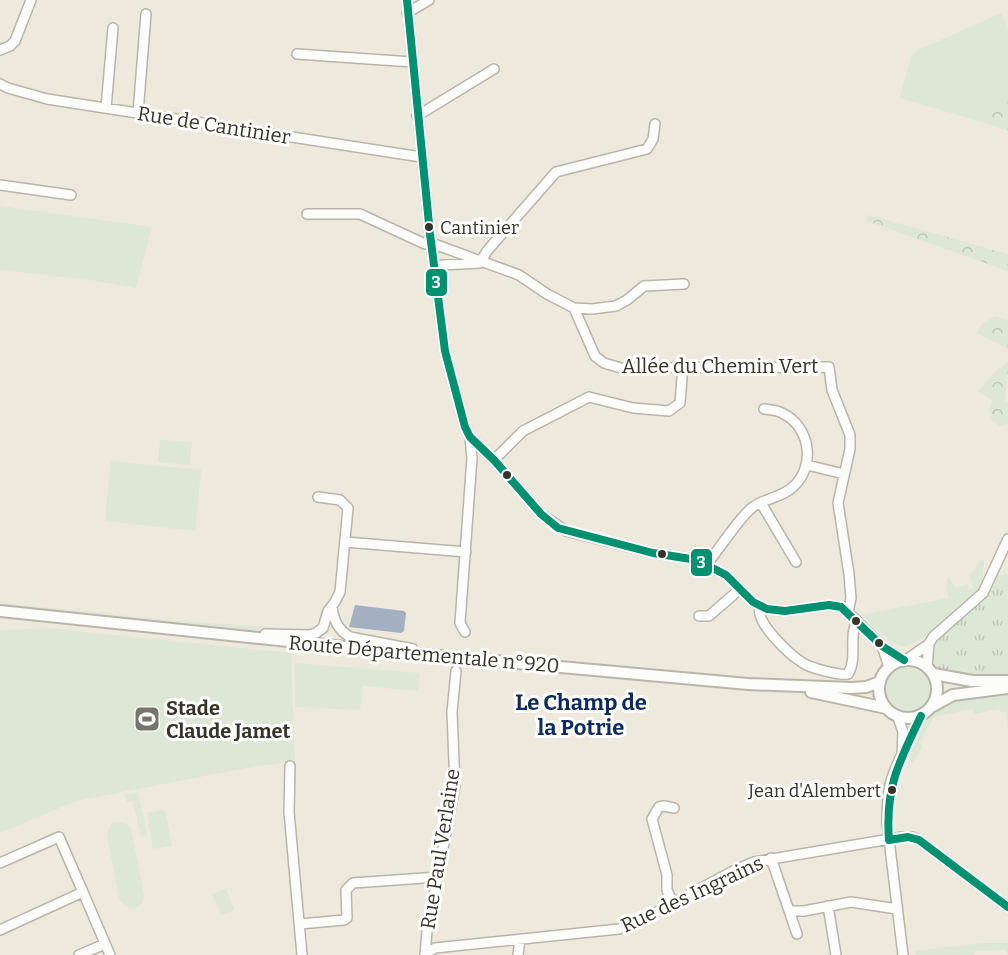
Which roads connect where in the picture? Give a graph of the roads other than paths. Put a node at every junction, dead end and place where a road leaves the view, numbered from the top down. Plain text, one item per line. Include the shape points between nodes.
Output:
1 (31, 0) edge
2 (407, 0) edge
3 (429, 0) edge
4 (146, 14) dead end
5 (407, 14) junction
6 (113, 28) dead end
7 (0, 50) edge
8 (297, 54) dead end
9 (412, 62) junction
10 (494, 69) dead end
11 (3, 87) edge
12 (106, 108) junction
13 (138, 113) junction
14 (417, 116) junction
15 (655, 124) dead end
16 (421, 157) junction
17 (0, 185) edge
18 (71, 195) dead end
19 (307, 214) dead end
20 (431, 244) junction
21 (453, 250) junction
22 (481, 260) junction
23 (452, 264) junction
24 (434, 267) junction
25 (684, 284) dead end
26 (574, 308) junction
27 (682, 378) dead end
28 (764, 409) dead end
29 (471, 437) junction
30 (486, 452) junction
31 (472, 458) junction
32 (494, 460) junction
33 (807, 465) junction
34 (844, 474) junction
35 (318, 497) dead end
36 (761, 503) junction
37 (1008, 539) edge
38 (345, 542) junction
39 (466, 552) junction
40 (796, 562) dead end
41 (707, 564) junction
42 (740, 589) junction
43 (332, 606) junction
44 (760, 606) junction
45 (0, 611) edge
46 (848, 612) junction
47 (699, 616) dead end
48 (857, 621) junction
49 (465, 632) dead end
50 (215, 633) junction
51 (929, 644) junction
52 (882, 646) junction
53 (440, 656) junction
54 (905, 660) junction
55 (889, 667) junction
56 (930, 670) junction
57 (456, 671) dead end
58 (1008, 681) edge
59 (880, 682) junction
60 (748, 684) junction
61 (1008, 688) edge
62 (933, 706) junction
63 (886, 708) junction
64 (921, 716) junction
65 (898, 717) junction
66 (902, 754) junction
67 (290, 766) dead end
68 (674, 808) dead end
69 (889, 840) junction
70 (771, 858) junction
71 (0, 863) edge
72 (438, 877) junction
73 (83, 892) junction
74 (673, 903) junction
75 (828, 906) junction
76 (1008, 907) edge
77 (897, 909) junction
78 (790, 911) junction
79 (300, 924) junction
80 (0, 930) edge
81 (797, 934) dead end
82 (519, 939) junction
83 (105, 944) junction
84 (79, 955) edge
85 (110, 955) edge
86 (302, 955) edge
87 (425, 955) edge
88 (518, 955) edge
89 (836, 955) edge
90 (903, 955) edge

1 - 7 street via 15,41
2 - 5 street
3 - 5 street
4 - 13 street
5 - 9 street
6 - 12 street
8 - 9 street
9 - 14 street
10 - 14 street
11 - 12 street, Rue de Cantinier
12 - 13 street, Rue de Cantinier
13 - 16 street, Rue de Cantinier
14 - 16 street
15 - 22 street via 653,139 646,149 556,172
16 - 20 street
17 - 18 street
19 - 20 street via 360,214
20 - 21 street
20 - 24 street
21 - 22 street
21 - 23 street via 456,255
22 - 23 street via 478,265
22 - 26 street via 519,274
23 - 24 street
24 - 29 street via 445,351
25 - 26 street via 644,286 616,306
26 - 34 street, Allée du Chemin Vert via 595,356 621,368 829,367 830,386 850,435
27 - 32 street via 680,403 669,411 633,408 589,397 523,430
28 - 33 street via 780,411 799,426 807,446
29 - 30 street
29 - 31 street
30 - 31 street
30 - 32 street
31 - 39 street
32 - 41 street via 542,514 566,531
33 - 34 street
33 - 36 street via 794,487
34 - 46 street via 838,503 852,598
35 - 38 street via 340,500 346,505
36 - 40 street
36 - 41 street via 749,511
37 - 51 street via 983,593
38 - 39 street
38 - 43 street via 340,592
39 - 49 street via 460,623
41 - 42 street
42 - 44 street
42 - 47 street via 709,616
43 - 50 street via 323,628 314,635
43 - 53 street via 336,623 350,637
44 - 46 street via 785,611 829,605
44 - 48 street via 761,619 787,650 808,666 842,675 852,667
45 - 50 main road, Route Départementale n°920
46 - 48 street
48 - 52 street
50 - 53 main road, Route Départementale n°920
51 - 54 street
51 - 56 street
52 - 54 street
52 - 55 street
53 - 60 main road, Route Départementale n°920
54 - 55 main road
54 - 56 main road via 917,661
55 - 59 main road
56 - 58 main road via 972,681
56 - 62 main road via 938,690
57 - 72 street, Rue Paul Verlaine via 452,712 455,778
59 - 60 main road via 851,688
59 - 63 main road via 880,696
60 - 63 main road
61 - 62 main road via 953,694
62 - 64 main road
63 - 65 main road
64 - 65 main road
64 - 66 street
65 - 66 street via 903,732
66 - 69 street via 891,782 887,810
67 - 79 street via 289,812
68 - 74 street via 659,807 652,819
69 - 70 street, Rue des Ingrains
69 - 76 street, Rue des Ingrains via 919,840
69 - 77 street
70 - 74 street, Rue des Ingrains via 735,870
70 - 78 street
71 - 73 street via 59,837
72 - 79 street via 353,883 346,890 347,918
72 - 87 street, Rue Paul Verlaine
73 - 80 street
73 - 83 street
74 - 82 street, Rue des Ingrains via 619,929
75 - 77 street via 858,902
75 - 78 street
75 - 89 street
77 - 90 street
78 - 81 street
79 - 86 street
82 - 87 street, Rue des Ingrains via 435,948
82 - 88 street
83 - 84 street
83 - 85 street

